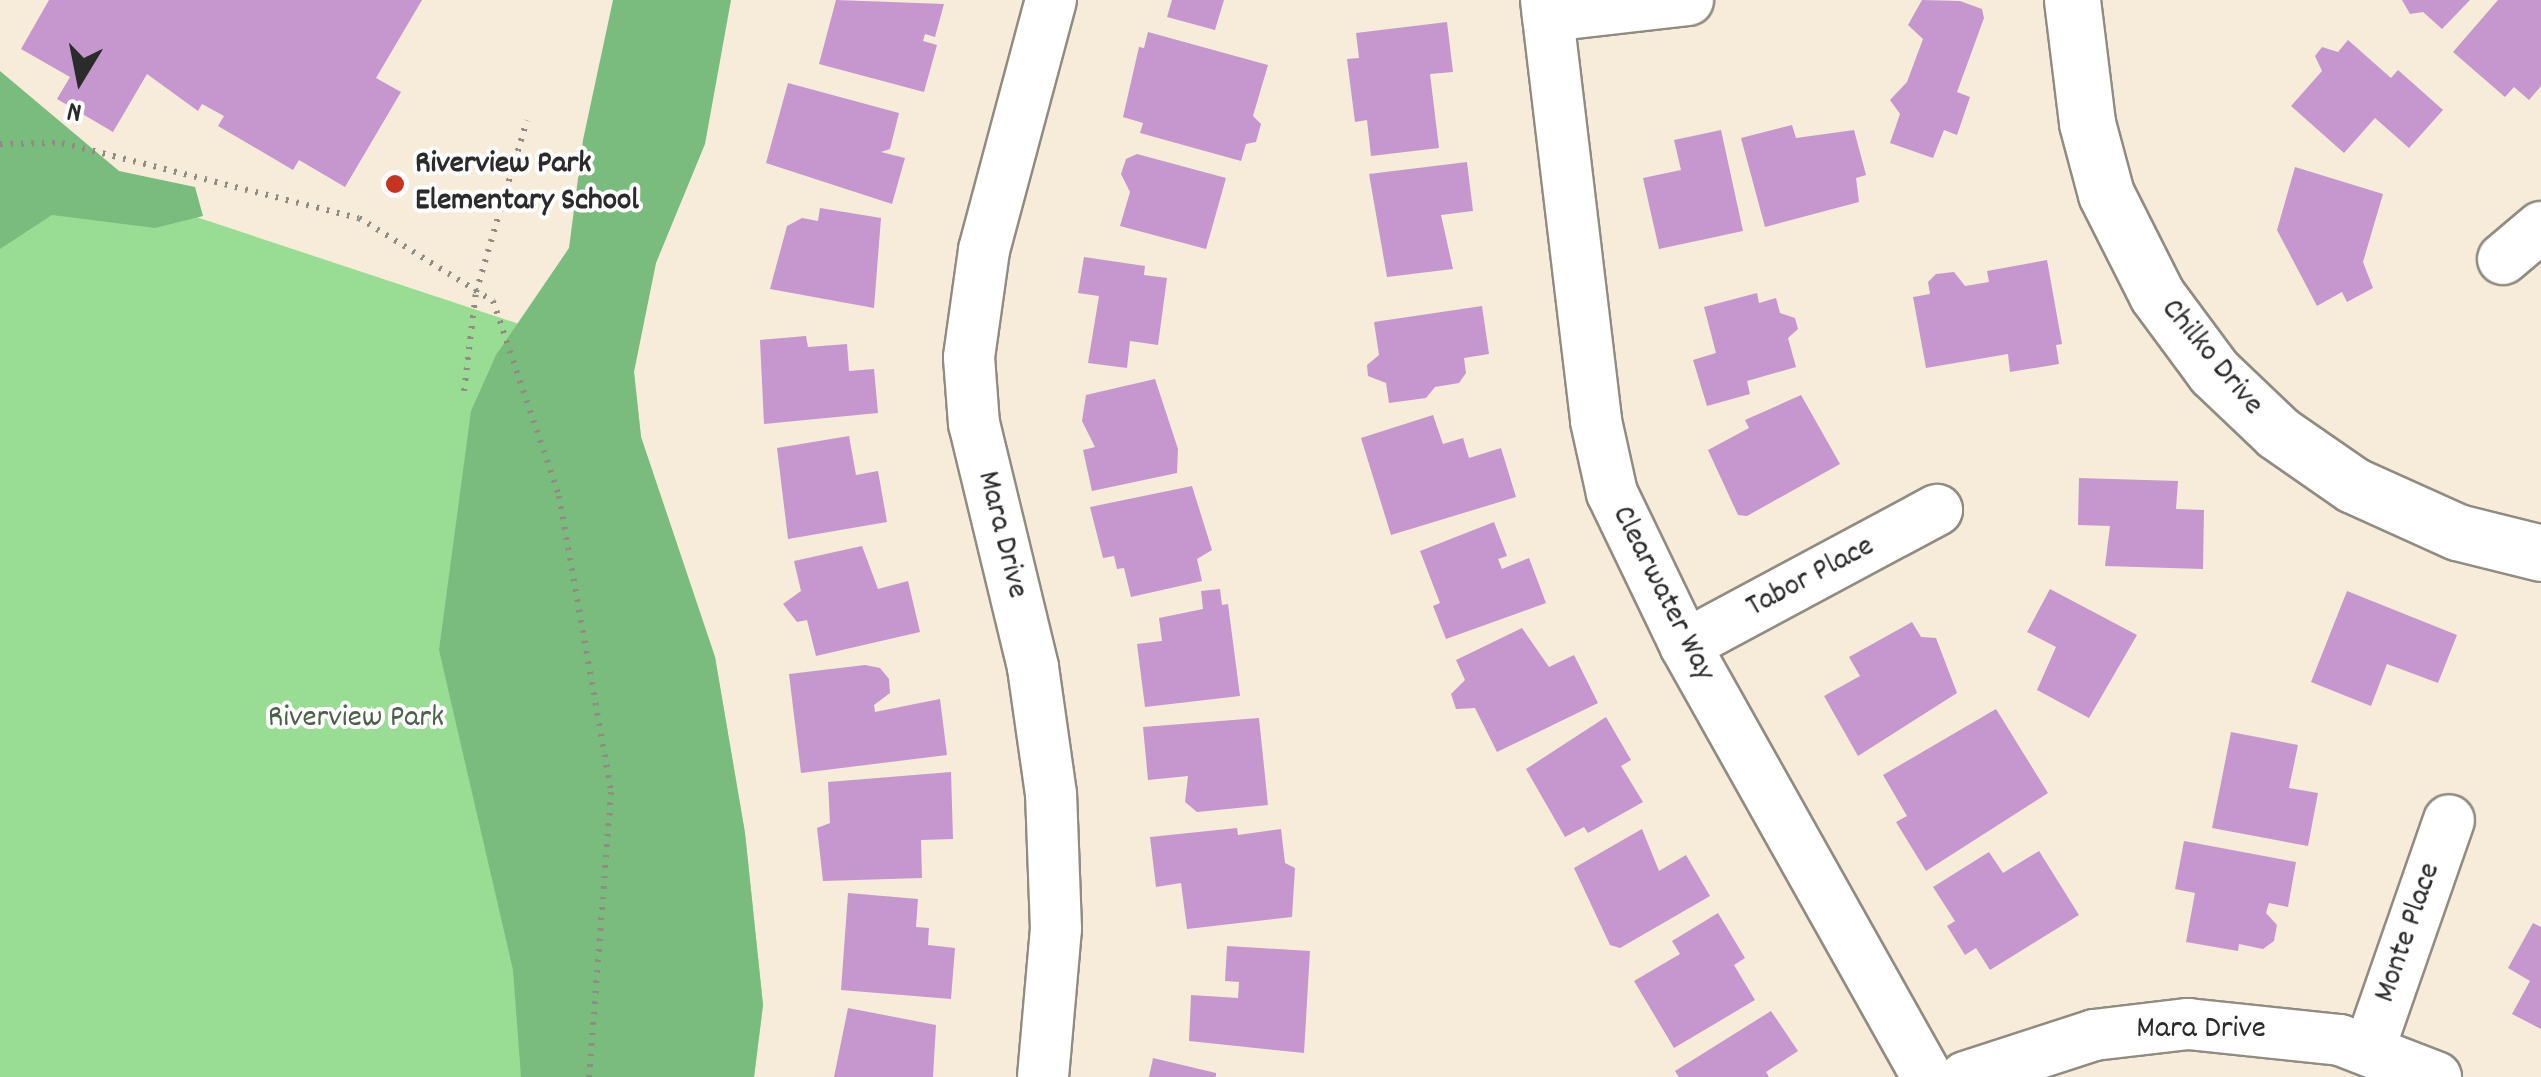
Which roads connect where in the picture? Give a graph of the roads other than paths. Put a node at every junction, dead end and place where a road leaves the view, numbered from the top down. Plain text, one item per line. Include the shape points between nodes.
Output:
1 (1051, 0) edge
2 (1688, 0) edge
3 (2072, 0) edge
4 (1547, 8) edge
5 (2541, 226) edge
6 (2502, 259) dead end
7 (1937, 510) dead end
8 (2541, 553) edge
9 (1684, 645) junction
10 (2450, 820) dead end
11 (2370, 1047) junction
12 (1043, 1077) edge
13 (1927, 1077) edge
14 (1964, 1077) edge
15 (2436, 1077) edge

1 - 12 street, Mara Drive via 984,250 969,356 974,424 1032,667 1051,794 1056,929
2 - 4 street
3 - 8 street, Chilko Drive via 2087,124 2106,194 2157,296 2214,372 2278,433 2353,485 2457,532
4 - 9 street, Clearwater Way via 1602,458 1626,532
5 - 6 street
7 - 9 street, Tabor Place
9 - 13 street, Clearwater Way
10 - 11 street, Monte Place
11 - 14 street, Mara Drive via 2249,1026 2158,1026 2057,1044
11 - 15 street, Mara Drive

